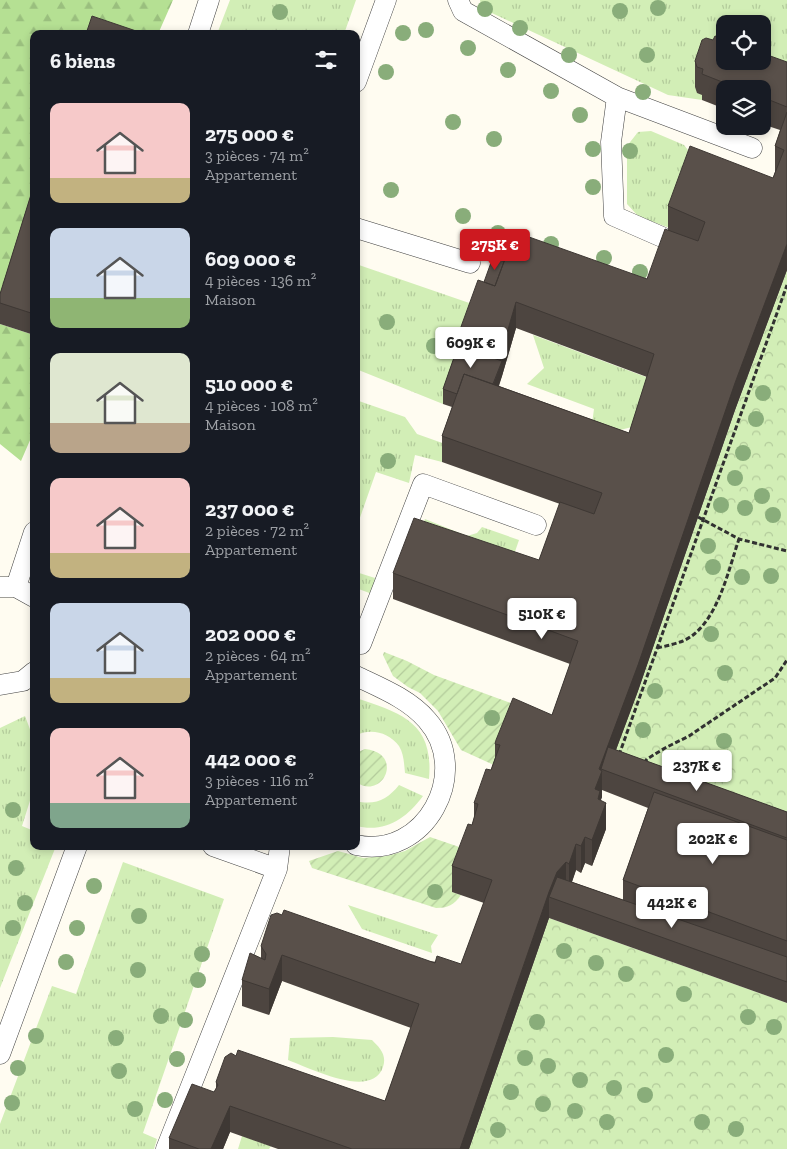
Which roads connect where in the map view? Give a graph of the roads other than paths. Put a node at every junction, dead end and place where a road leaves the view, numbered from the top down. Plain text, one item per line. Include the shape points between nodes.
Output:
1 (209, 0) edge
2 (386, 0) edge
3 (458, 0) edge
4 (199, 30) edge
5 (360, 71) edge
6 (617, 97) junction
7 (752, 148) dead end
8 (360, 229) edge
9 (662, 238) edge
10 (470, 263) dead end
11 (536, 525) dead end
12 (30, 540) edge
13 (8, 587) edge
14 (30, 595) edge
15 (360, 641) edge
16 (30, 675) edge
17 (360, 678) edge
18 (0, 685) edge
19 (360, 844) edge
20 (76, 850) edge
21 (224, 850) edge
22 (279, 850) edge
23 (277, 869) junction
24 (0, 1054) edge
25 (166, 1149) edge

1 - 4 lane
2 - 5 lane
3 - 6 lane via 463,11
6 - 7 lane
6 - 9 lane via 611,142 614,216
8 - 10 lane
11 - 15 lane via 423,484
12 - 13 lane
13 - 14 lane
16 - 18 lane via 23,681
17 - 19 lane via 413,707 428,721 445,757 446,777 432,814 418,829 382,846
20 - 24 lane
21 - 23 lane
22 - 23 lane
23 - 25 lane

